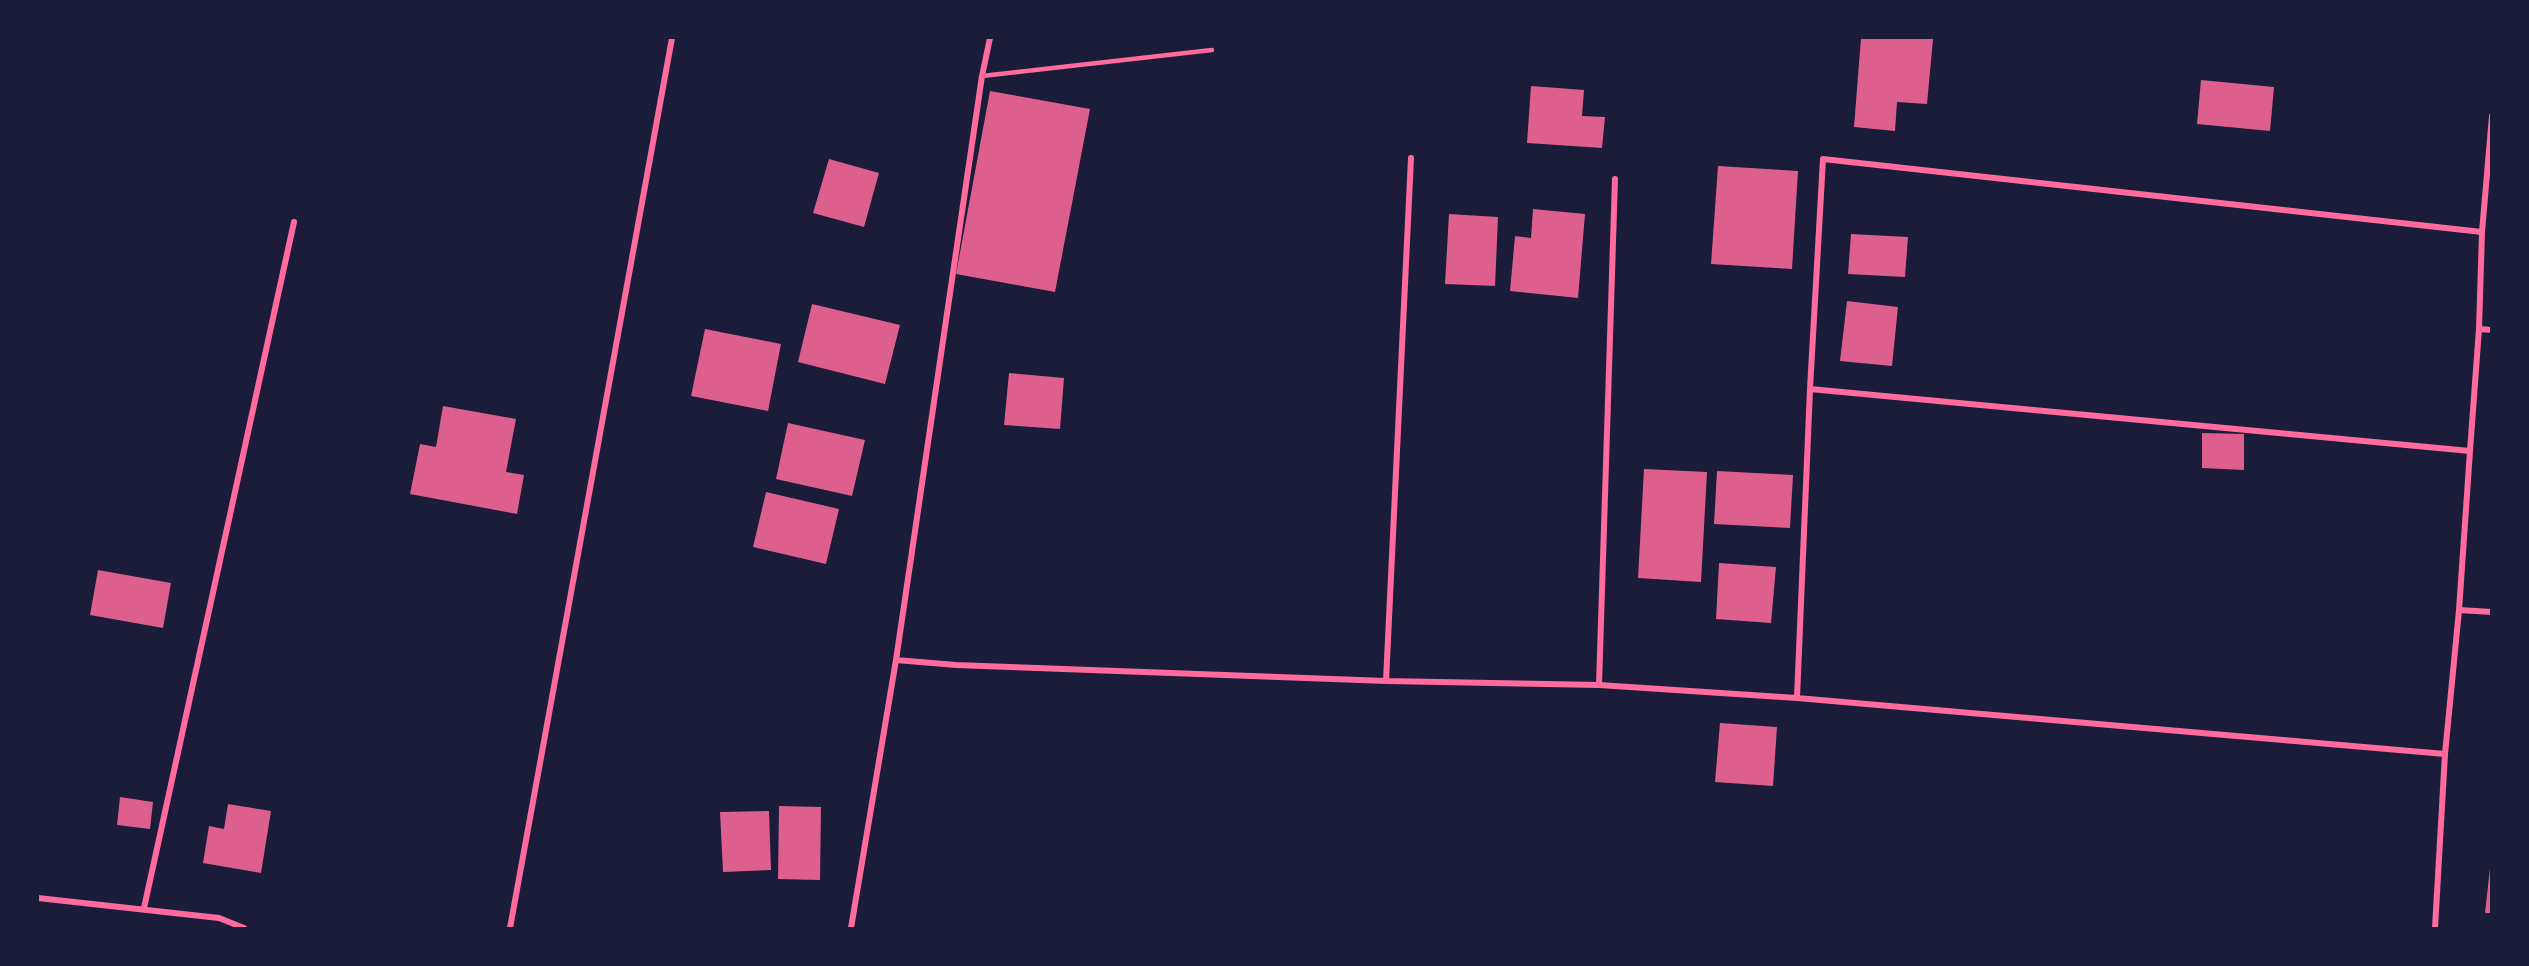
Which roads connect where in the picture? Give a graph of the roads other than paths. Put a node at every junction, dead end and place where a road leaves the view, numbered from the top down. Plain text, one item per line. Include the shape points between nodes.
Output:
1 (672, 38) edge
2 (990, 38) edge
3 (1212, 50) dead end
4 (982, 76) junction
5 (2492, 116) edge
6 (1411, 158) dead end
7 (1615, 179) dead end
8 (294, 222) dead end
9 (2482, 232) junction
10 (2479, 330) junction
11 (2492, 330) edge
12 (1810, 389) junction
13 (2470, 451) junction
14 (2459, 610) junction
15 (2492, 612) edge
16 (896, 660) junction
17 (1386, 681) junction
18 (1599, 685) junction
19 (1797, 698) junction
20 (2445, 754) junction
21 (38, 898) edge
22 (144, 908) junction
23 (244, 928) edge
24 (510, 928) edge
25 (850, 928) edge
26 (2434, 928) edge

1 - 24 street
2 - 4 street
3 - 4 lane
4 - 16 street
5 - 9 street
6 - 17 street
7 - 18 street
8 - 22 street
9 - 10 street
9 - 12 street via 1823,159
10 - 11 street
10 - 13 street
12 - 13 street
12 - 19 street
13 - 14 street
14 - 15 street
14 - 20 street
16 - 17 street
16 - 25 street
17 - 18 street
18 - 19 street
19 - 20 street
20 - 26 street
21 - 22 street
22 - 23 street via 219,918

